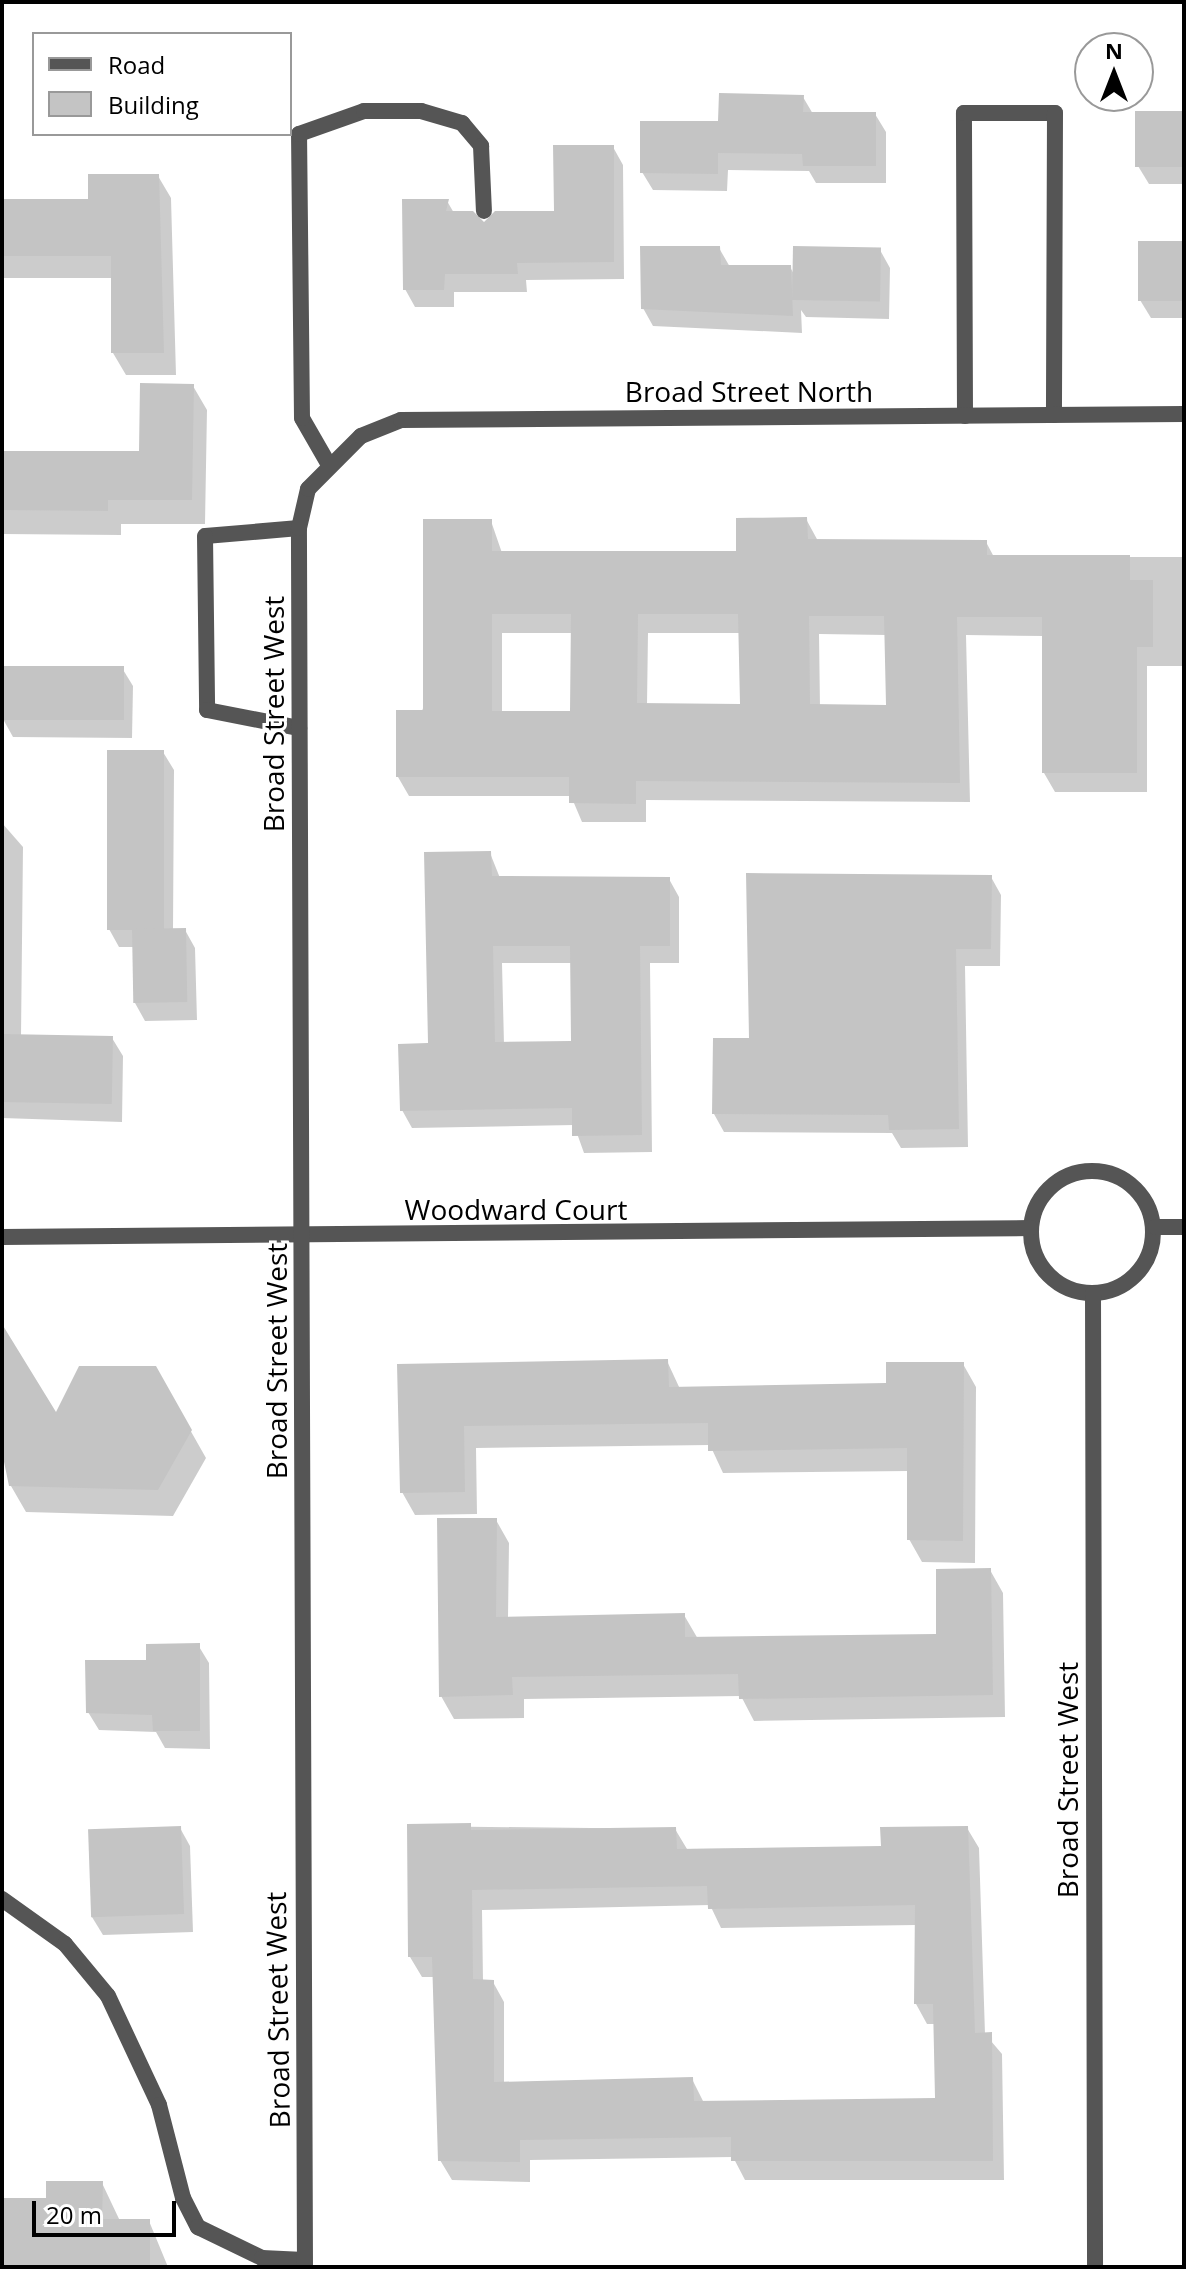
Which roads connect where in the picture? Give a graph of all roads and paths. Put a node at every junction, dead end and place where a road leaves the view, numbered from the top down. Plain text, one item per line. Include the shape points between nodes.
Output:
1 (484, 211) dead end
2 (1184, 414) edge
3 (1054, 415) junction
4 (965, 416) junction
5 (329, 465) junction
6 (299, 528) junction
7 (299, 728) junction
8 (1156, 1227) junction
9 (1184, 1227) edge
10 (1030, 1228) junction
11 (302, 1236) junction
12 (2, 1237) edge
13 (1093, 1293) junction
14 (2, 1899) edge
15 (304, 2263) edge
16 (1095, 2267) edge

1 - 5 street via 481,146 462,123 421,111 364,111 299,134 302,418
2 - 3 street, Broad Street North
3 - 4 street, Broad Street North
3 - 4 street via 1055,113 964,113
4 - 5 street, Broad Street North via 401,420 361,436
5 - 6 street, Broad Street West via 308,489
6 - 7 street, Broad Street West
6 - 7 street via 205,536 207,710
7 - 11 street, Broad Street West
8 - 9 street
8 - 10 street via 1137,1189 1120,1176 1081,1171 1046,1191
8 - 13 street via 1145,1264 1131,1279
10 - 11 street, Woodward Court
10 - 13 street via 1036,1257 1055,1281
11 - 12 street, Woodward Court
11 - 15 street, Broad Street West
13 - 16 street, Broad Street West
14 - 15 street via 65,1944 108,1996 159,2105 183,2198 198,2227 262,2258

